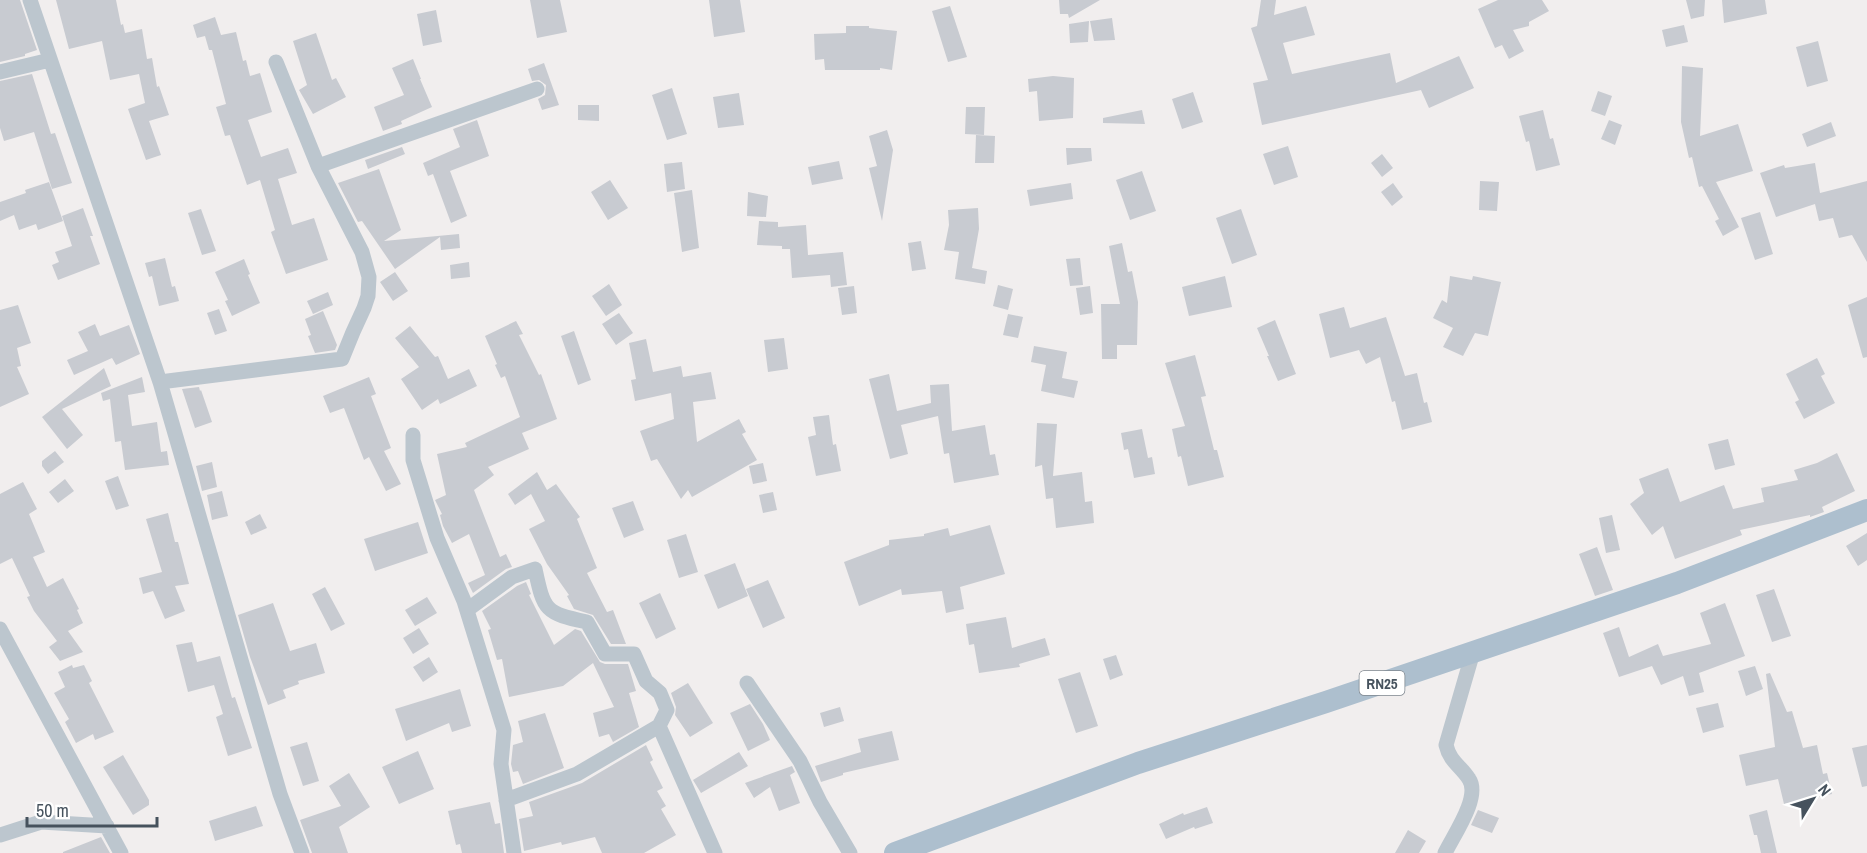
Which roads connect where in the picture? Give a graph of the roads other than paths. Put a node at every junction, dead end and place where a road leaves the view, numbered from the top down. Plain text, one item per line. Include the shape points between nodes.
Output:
1 (30, 0) edge
2 (50, 60) junction
3 (276, 62) dead end
4 (0, 72) edge
5 (537, 89) dead end
6 (318, 166) junction
7 (160, 382) junction
8 (413, 435) dead end
9 (1867, 510) edge
10 (466, 610) junction
11 (0, 628) edge
12 (1473, 652) junction
13 (747, 683) dead end
14 (659, 726) junction
15 (506, 800) junction
16 (107, 826) junction
17 (0, 835) edge
18 (121, 853) edge
19 (302, 853) edge
20 (514, 853) edge
21 (715, 853) edge
22 (850, 853) edge
23 (895, 853) edge
24 (1445, 853) edge

1 - 2 street
2 - 4 street
2 - 7 street
3 - 6 street
5 - 6 street
6 - 7 street via 362,252 369,277 368,296 342,360
7 - 19 street via 280,794
8 - 10 street via 413,459 437,538
9 - 12 main road, RN25 via 1677,583
10 - 14 street via 512,577 535,570 542,601 556,614 587,622 605,654 634,654 646,681 660,693 667,710
10 - 15 street via 504,730 501,764
11 - 16 street
12 - 23 main road, RN25 via 1138,763
12 - 24 street via 1446,745 1448,754 1473,785 1472,796
13 - 22 street via 801,761
14 - 15 street via 577,774
14 - 21 street
15 - 20 street
16 - 17 street via 41,822
16 - 18 street

